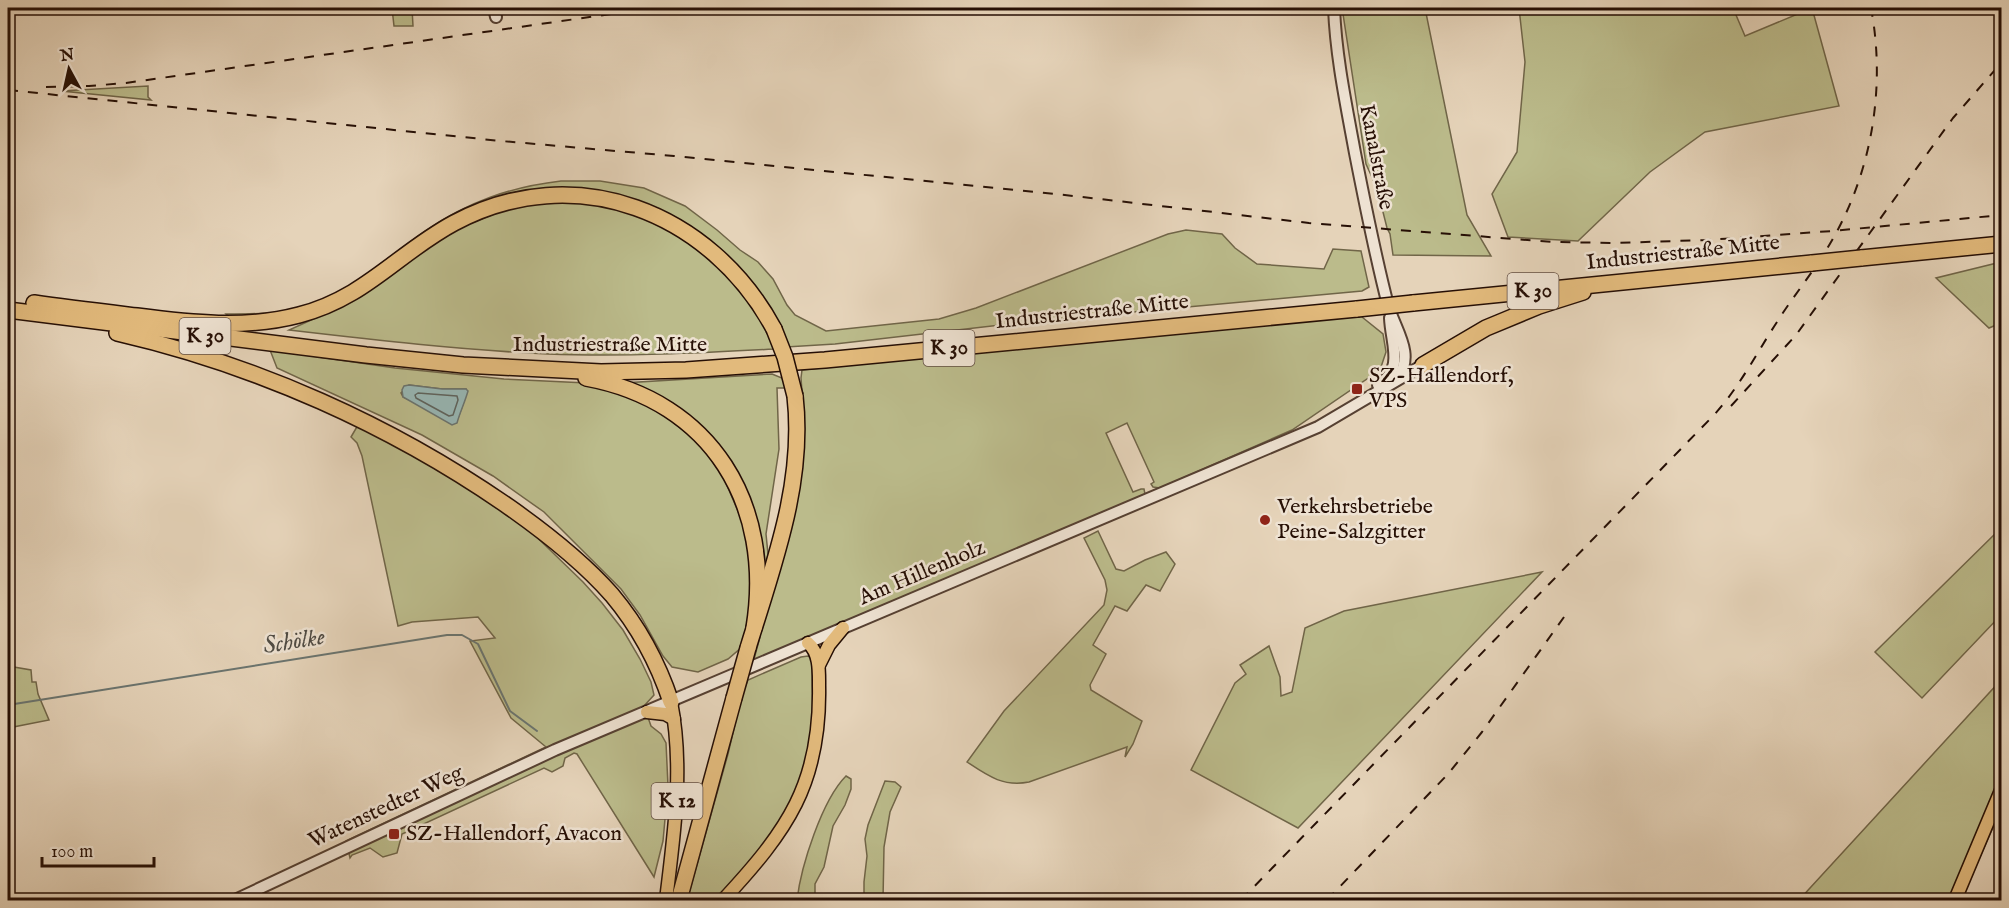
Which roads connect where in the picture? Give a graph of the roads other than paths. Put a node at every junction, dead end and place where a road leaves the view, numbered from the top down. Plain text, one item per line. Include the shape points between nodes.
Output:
1 (1334, 8) edge
2 (2001, 244) edge
3 (1653, 279) junction
4 (8, 300) edge
5 (8, 310) edge
6 (1390, 312) junction
7 (93, 322) junction
8 (1395, 356) junction
9 (1405, 364) junction
10 (1422, 365) junction
11 (540, 370) junction
12 (1396, 381) junction
13 (1305, 431) junction
14 (754, 628) junction
15 (843, 628) junction
16 (808, 643) junction
17 (819, 665) junction
18 (671, 702) junction
19 (647, 712) junction
20 (674, 719) junction
21 (555, 750) joint
22 (2001, 788) edge
23 (235, 900) edge
24 (666, 900) edge
25 (680, 900) edge
26 (723, 900) edge
27 (1955, 900) edge

1 - 6 street, Kanalstraße via 1340,69
2 - 3 highway, Industriestraße Mitte / K 30, bridge
3 - 10 highway via 1582,292 1539,306 1486,328
3 - 11 highway, Industriestraße Mitte / K 30, bridge via 757,366 601,372
4 - 14 highway, K 30, bridge via 201,324 275,320 315,310 355,292 467,216 520,199 562,195 592,198 629,206 665,220 716,255 758,302 774,329 795,396 797,447 789,505
5 - 7 highway, Industriestraße Mitte / K 30
6 - 8 street, Kanalstraße
6 - 9 street, Kanalstraße via 1403,344
7 - 11 highway, Industriestraße Mitte / K 30 via 366,355
7 - 18 highway via 105,331 262,378 347,413 489,493 578,560 611,594 641,636
8 - 9 street
8 - 13 street, Am Hillenholz via 1387,380
9 - 10 street
9 - 12 street
10 - 12 street, Am Hillenholz
11 - 14 highway via 598,380 645,396 687,423 712,449 737,488 754,536 758,566
12 - 13 street, Am Hillenholz
13 - 15 street, Am Hillenholz
14 - 25 highway, bridge
15 - 16 street, Am Hillenholz
15 - 17 main road
16 - 17 main road
16 - 18 street, Am Hillenholz
17 - 26 main road via 818,732 802,792 773,843
18 - 19 street, Am Hillenholz
18 - 20 main road, K 12
19 - 20 main road
19 - 21 street, Am Hillenholz
20 - 24 main road, K 12 via 677,802
21 - 23 street, Watenstedter Weg
22 - 27 main road

